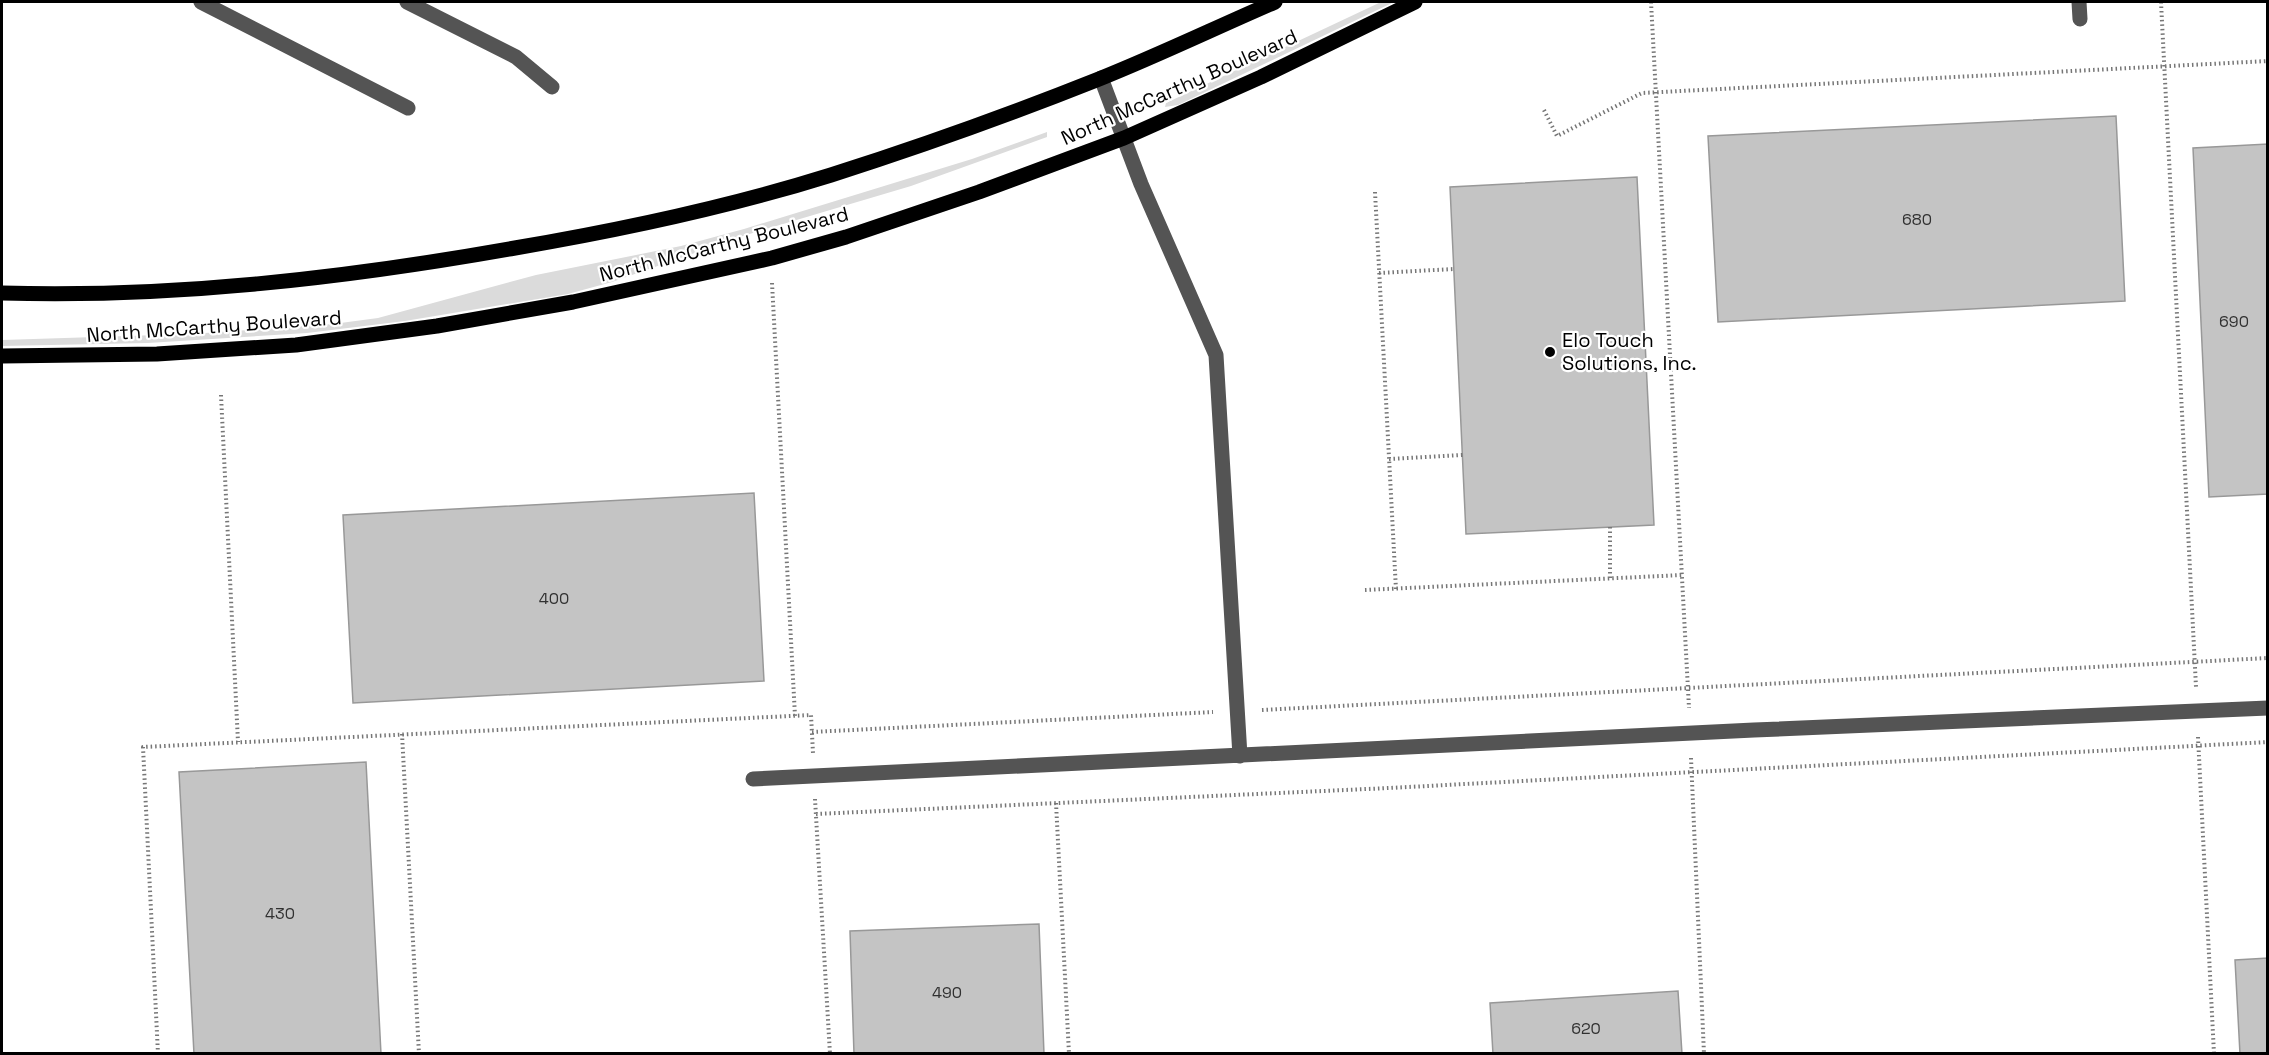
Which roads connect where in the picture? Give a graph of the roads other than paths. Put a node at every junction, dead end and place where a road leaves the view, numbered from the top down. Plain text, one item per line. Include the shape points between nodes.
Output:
1 (201, 2) edge
2 (407, 2) edge
3 (1275, 2) edge
4 (1415, 2) edge
5 (2079, 2) edge
6 (2080, 19) dead end
7 (1101, 78) junction
8 (552, 87) dead end
9 (408, 108) dead end
10 (1124, 138) junction
11 (2, 293) edge
12 (2, 357) edge
13 (2268, 708) edge
14 (1240, 756) junction
15 (753, 779) dead end

1 - 9 lane
2 - 8 lane via 516,57
3 - 7 main road, North McCarthy Boulevard
4 - 10 main road, North McCarthy Boulevard
5 - 6 lane
7 - 10 lane
7 - 11 main road, North McCarthy Boulevard via 958,133 828,176 683,215 561,240 427,264 290,282 154,291
10 - 12 main road, North McCarthy Boulevard via 846,237 772,258 573,302 296,345 157,354
10 - 14 lane via 1216,355
13 - 14 lane
14 - 15 lane

